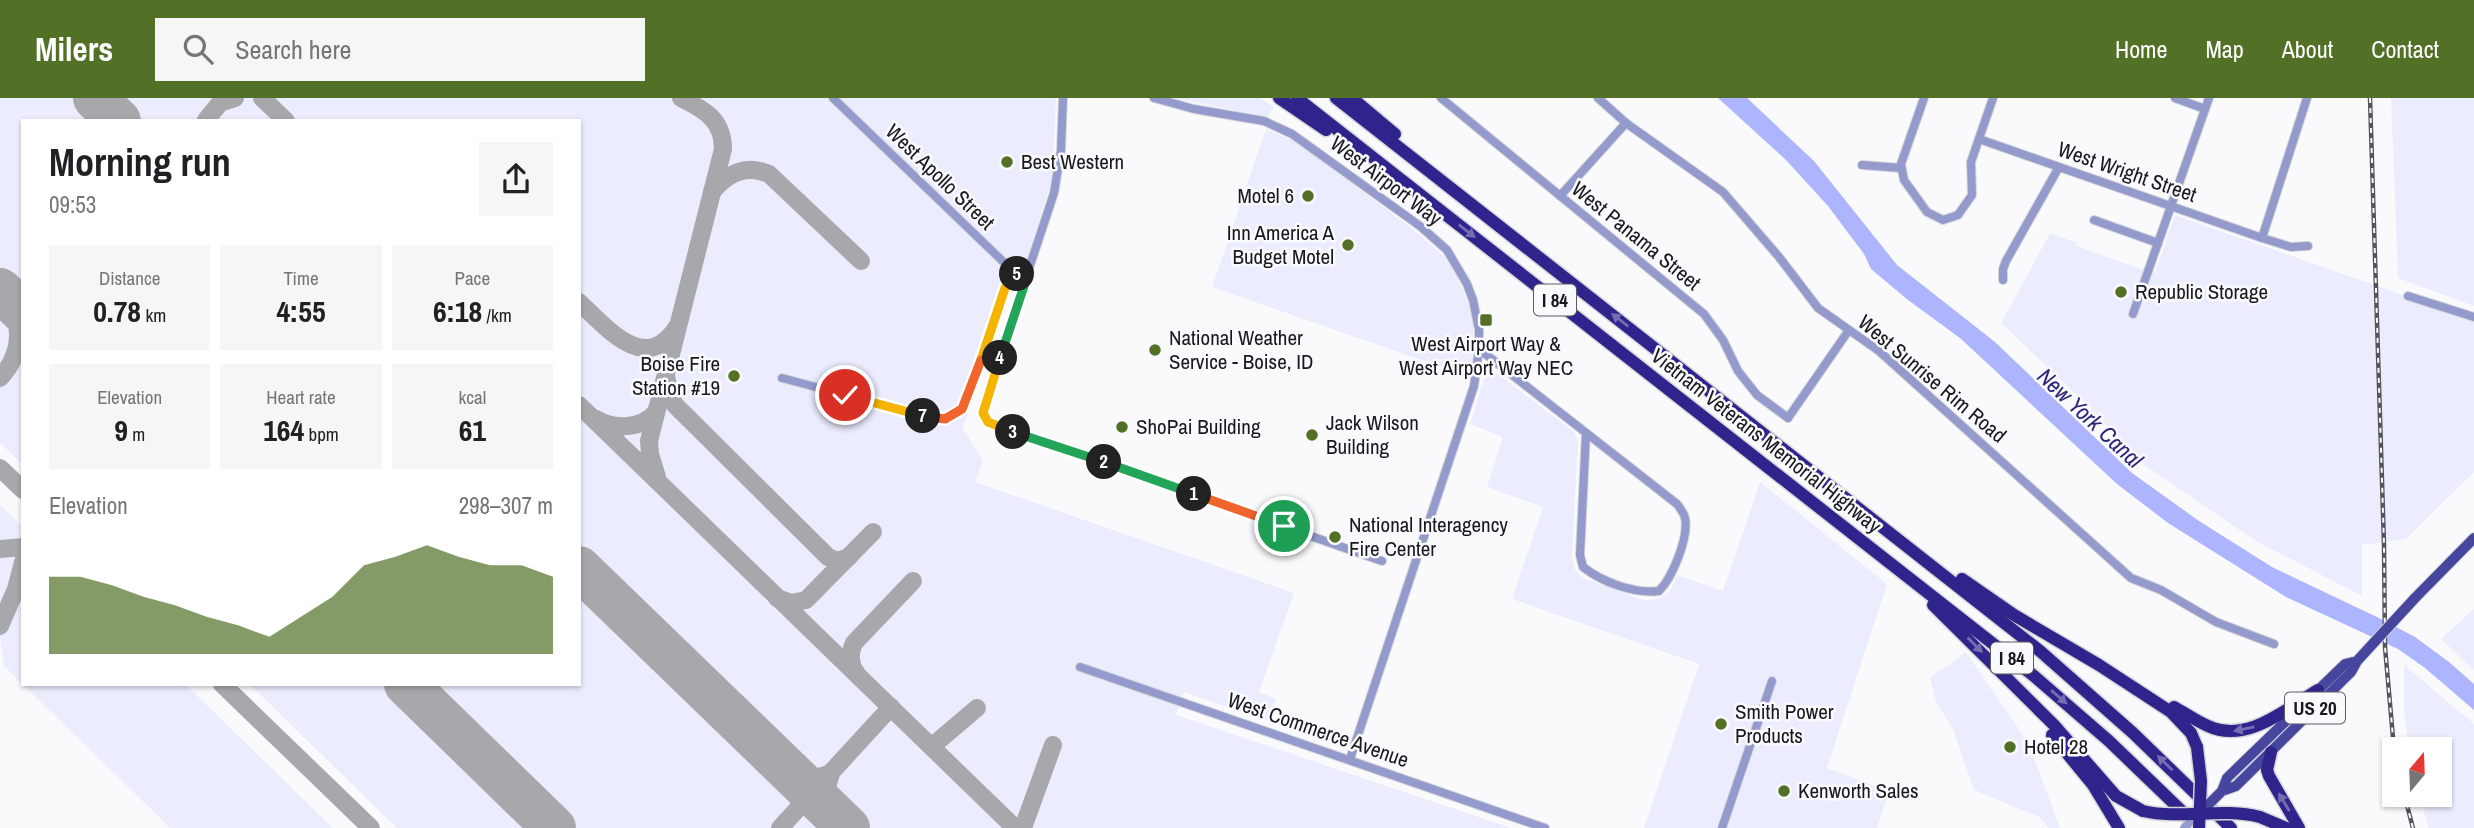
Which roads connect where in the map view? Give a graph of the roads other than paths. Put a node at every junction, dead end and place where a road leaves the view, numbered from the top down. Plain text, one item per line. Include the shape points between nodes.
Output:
1 (833, 98) edge
2 (1063, 98) edge
3 (1154, 98) edge
4 (1279, 98) edge
5 (1297, 98) edge
6 (1336, 98) edge
7 (1352, 98) edge
8 (1441, 98) edge
9 (1598, 98) edge
10 (1924, 98) edge
11 (1993, 98) edge
12 (2175, 98) edge
13 (2209, 98) edge
14 (2307, 98) edge
15 (2205, 109) junction
16 (1626, 122) junction
17 (1979, 139) junction
18 (1862, 165) dead end
19 (2059, 167) junction
20 (1901, 168) junction
21 (1400, 178) junction
22 (1462, 196) junction
23 (1560, 196) junction
24 (2172, 206) junction
25 (2094, 220) dead end
26 (2262, 238) junction
27 (2158, 243) junction
28 (2308, 246) dead end
29 (1015, 273) junction
30 (1027, 277) junction
31 (2003, 281) dead end
32 (2408, 296) dead end
33 (2133, 314) dead end
34 (2474, 317) edge
35 (1849, 330) junction
36 (1479, 349) junction
37 (782, 378) dead end
38 (1586, 433) junction
39 (1770, 437) junction
40 (1814, 502) junction
41 (2474, 538) edge
42 (1382, 561) dead end
43 (2274, 644) dead end
44 (2357, 661) junction
45 (2099, 665) junction
46 (1080, 667) dead end
47 (2009, 680) junction
48 (1772, 681) dead end
49 (2318, 690) junction
50 (2271, 752) junction
51 (1350, 759) junction
52 (2222, 791) junction
53 (2200, 813) junction
54 (1545, 828) edge
55 (1722, 828) edge
56 (2119, 828) edge
57 (2184, 828) edge
58 (2199, 828) edge
59 (2231, 828) edge
60 (2286, 828) edge
61 (2299, 828) edge

1 - 29 street, West Apollo Street
2 - 30 street via 1054,193
3 - 36 street, West Airport Way via 1264,121 1292,134 1420,226 1447,250 1467,284 1477,316
4 - 21 highway
5 - 21 highway, Vietnam Veterans Memorial Highway / I 84
6 - 22 highway, Vietnam Veterans Memorial Highway / I 84
7 - 22 highway
8 - 23 street, West Panama Street
9 - 16 street, West Sunrise Rim Road
10 - 20 street
11 - 17 street
12 - 15 street
13 - 15 street
14 - 26 street
15 - 24 street
16 - 23 street
16 - 35 street, West Sunrise Rim Road via 1723,192 1818,308
17 - 19 street, West Wright Street
17 - 20 street via 1971,162 1972,195 1960,214 1949,219 1927,212 1904,180
18 - 20 street
19 - 24 street, West Wright Street
19 - 31 street via 2006,261
21 -> 40 highway, Vietnam Veterans Memorial Highway / I 84
39 -> 22 highway, Vietnam Veterans Memorial Highway / I 84
23 - 35 street, West Panama Street via 1704,314 1757,395 1788,418
24 - 26 street, West Wright Street
24 - 27 street
25 - 27 street
26 - 28 street, West Wright Street via 2291,247
27 - 33 street
29 - 30 street, West Apollo Street
29 - 37 street via 1005,288 966,403 955,415 935,419
30 - 42 street via 983,407 984,418 993,425
32 - 34 street
35 - 43 street, West Sunrise Rim Road via 1879,351 2132,578 2216,622
36 - 38 street
36 - 51 street, West Airport Way via 1474,386
38 - 38 street via 1583,567 1594,576 1643,593 1659,591 1670,580 1685,533 1685,516 1677,504
39 - 45 highway via 2014,615
59 -> 39 highway, Vietnam Veterans Memorial Highway / I 84 via 2040,651
40 -> 47 highway via 1939,610
40 -> 58 highway, Vietnam Veterans Memorial Highway / I 84 via 2034,676
41 - 44 main road, US 20, bridge
44 - 49 main road, US 20 via 2345,664
44 - 50 main road, US 20
49 -> 45 highway via 2259,725 2225,731 2209,727
45 - 53 highway, bridge via 2171,712 2191,733 2201,771
46 - 51 street, West Commerce Avenue
47 - 53 highway, bridge via 2116,796 2143,811
47 - 56 highway via 2093,785
48 - 55 street
49 - 52 main road, US 20 via 2227,778
50 - 52 main road via 2236,786
61 -> 50 highway via 2269,776
51 - 54 street, West Commerce Avenue
52 - 53 main road, bridge
53 - 57 street, bridge
53 - 58 highway, bridge
53 - 60 highway, bridge via 2249,814

